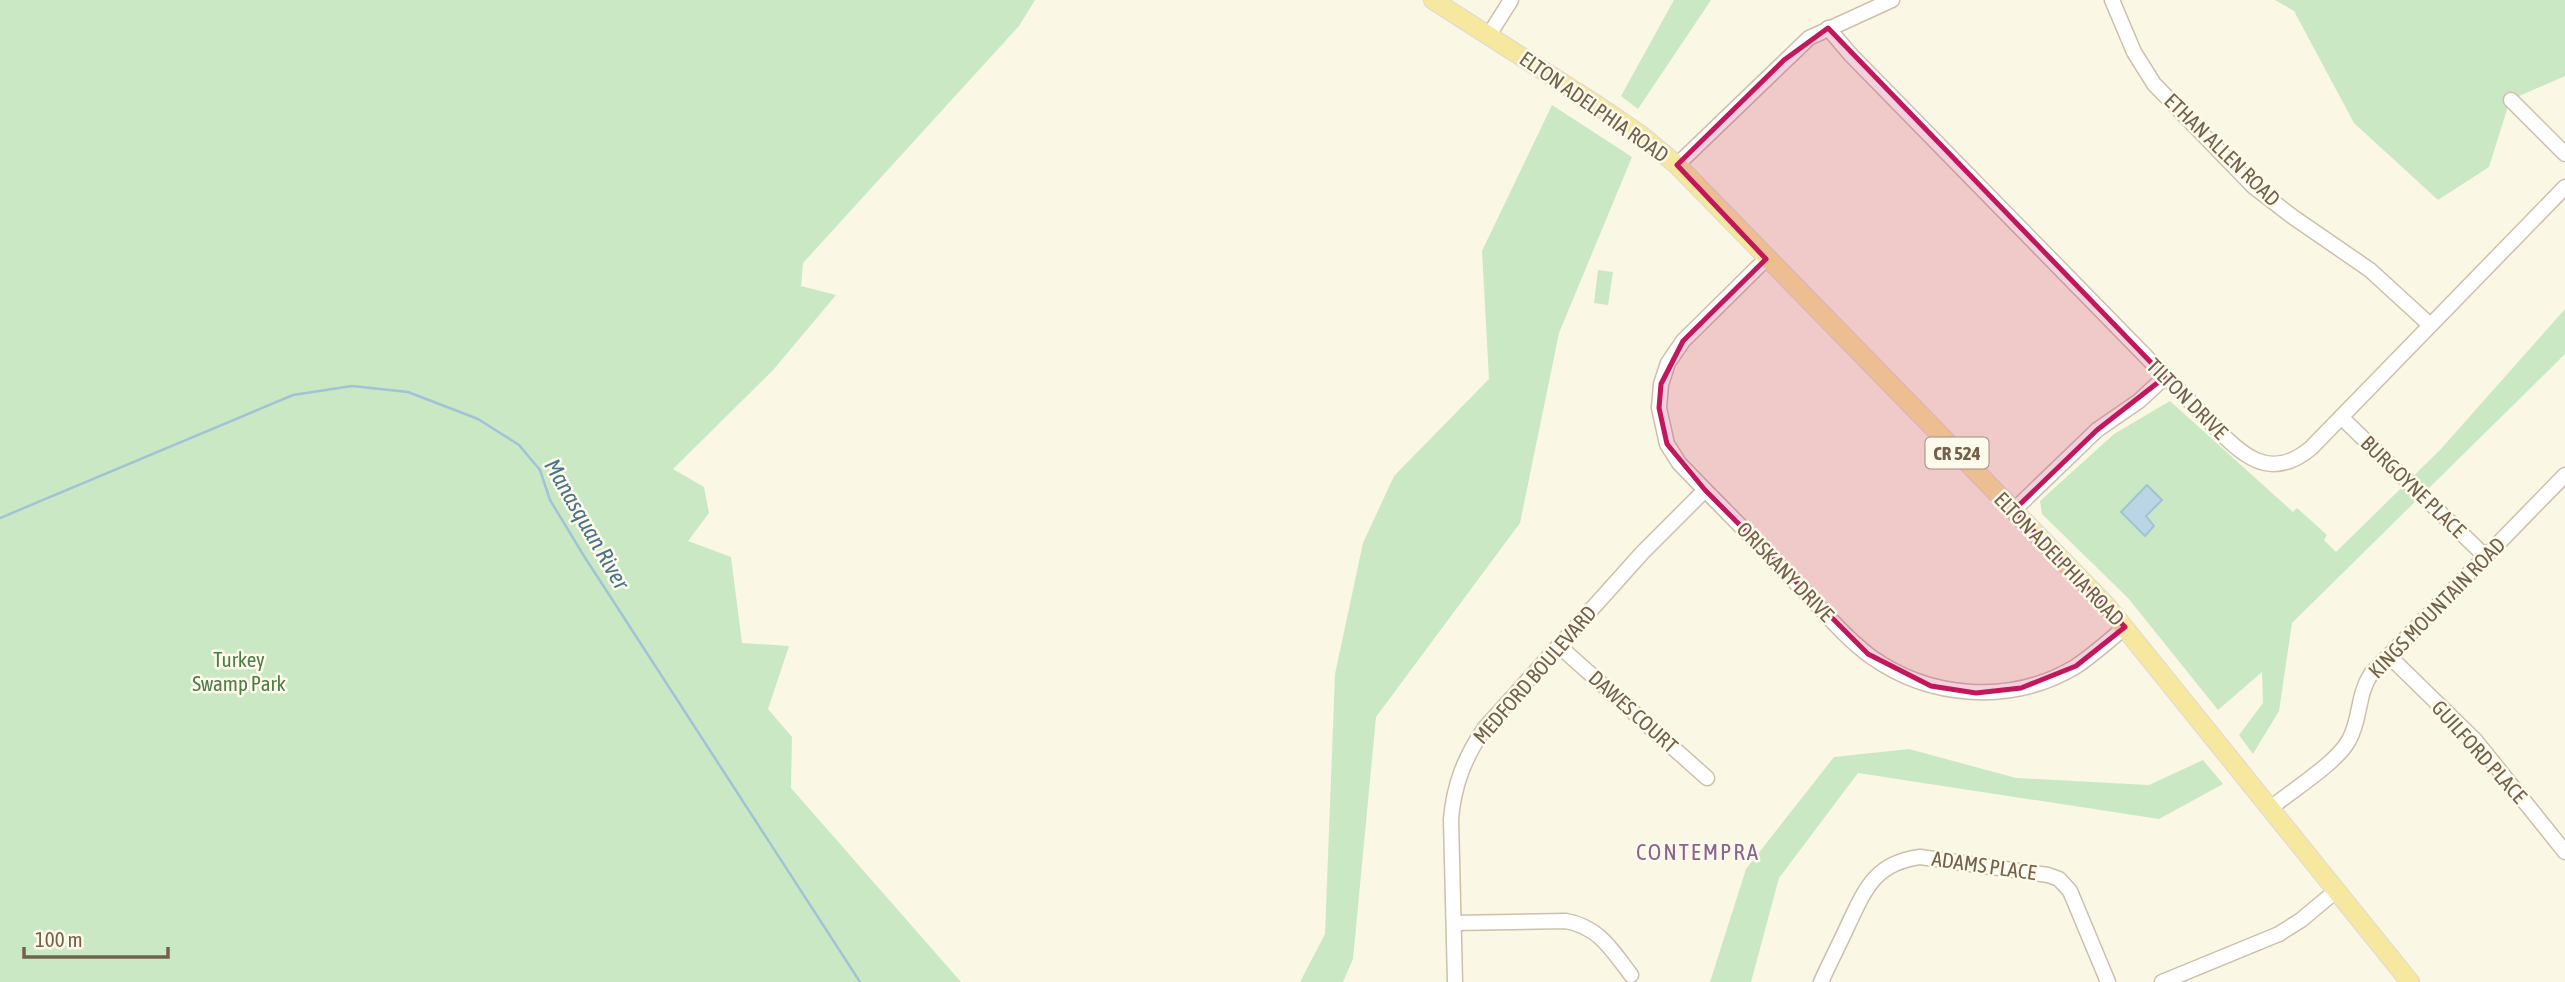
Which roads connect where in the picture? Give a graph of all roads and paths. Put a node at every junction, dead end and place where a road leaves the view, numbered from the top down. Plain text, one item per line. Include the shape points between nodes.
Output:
1 (1433, 0) edge
2 (1511, 0) edge
3 (1892, 0) edge
4 (2112, 0) edge
5 (1828, 28) junction
6 (1489, 36) junction
7 (2511, 100) dead end
8 (2565, 154) edge
9 (1677, 165) junction
10 (2565, 187) edge
11 (1766, 259) junction
12 (2430, 325) junction
13 (2165, 377) junction
14 (2341, 417) junction
15 (2565, 475) edge
16 (1704, 490) junction
17 (2014, 510) junction
18 (2486, 557) junction
19 (2124, 626) junction
20 (1559, 646) junction
21 (2389, 656) junction
22 (1707, 778) dead end
23 (2271, 808) junction
24 (2565, 852) edge
25 (2337, 890) junction
26 (1454, 923) junction
27 (1630, 975) dead end
28 (1455, 982) edge
29 (1821, 982) edge
30 (2108, 982) edge
31 (2162, 982) edge
32 (2410, 982) edge

1 - 6 main road, ELTON ADELPHIA ROAD / CR 524
2 - 6 street
3 - 5 street
4 - 12 street, ETHAN ALLEN ROAD via 2134,52 2154,84 2254,187 2370,270
5 - 9 street via 1784,60
5 - 13 street, TILTON DRIVE
6 - 9 main road, ELTON ADELPHIA ROAD / CR 524 via 1626,125
7 - 8 street
9 - 11 main road, ELTON ADELPHIA ROAD / CR 524
10 - 12 street, TILTON DRIVE
11 - 16 street, ORISKANY DRIVE via 1683,341 1664,374 1658,402 1663,432 1679,463
11 - 17 main road, ELTON ADELPHIA ROAD / CR 524
12 - 14 street, TILTON DRIVE
13 - 14 street, TILTON DRIVE via 2239,452 2259,462 2283,463 2299,457
13 - 17 street via 2097,430
14 - 18 street, BURGOYNE PLACE
15 - 18 street, KINGS MOUNTAIN ROAD
16 - 19 street, ORISKANY DRIVE via 1868,654 1931,686 1976,693 2049,680 2076,666
16 - 20 street, MEDFORD BOULEVARD
17 - 19 main road, ELTON ADELPHIA ROAD / CR 524
18 - 21 street, KINGS MOUNTAIN ROAD
19 - 23 main road, ELTON ADELPHIA ROAD / CR 524
20 - 22 street, DAWES COURT
20 - 26 street, MEDFORD BOULEVARD via 1484,729 1461,770 1451,819
21 - 23 street, KINGS MOUNTAIN ROAD via 2361,692 2353,731 2343,749
21 - 24 street, GUILFORD PLACE via 2474,740
23 - 25 main road, ELTON ADELPHIA ROAD / CR 524
25 - 31 street via 2279,934
25 - 32 main road, ELTON ADELPHIA ROAD / CR 524
26 - 27 street via 1578,923 1599,934
26 - 28 street, MEDFORD BOULEVARD
29 - 30 street, ADAMS PLACE via 1867,886 1887,867 1920,857 2059,879 2070,891

